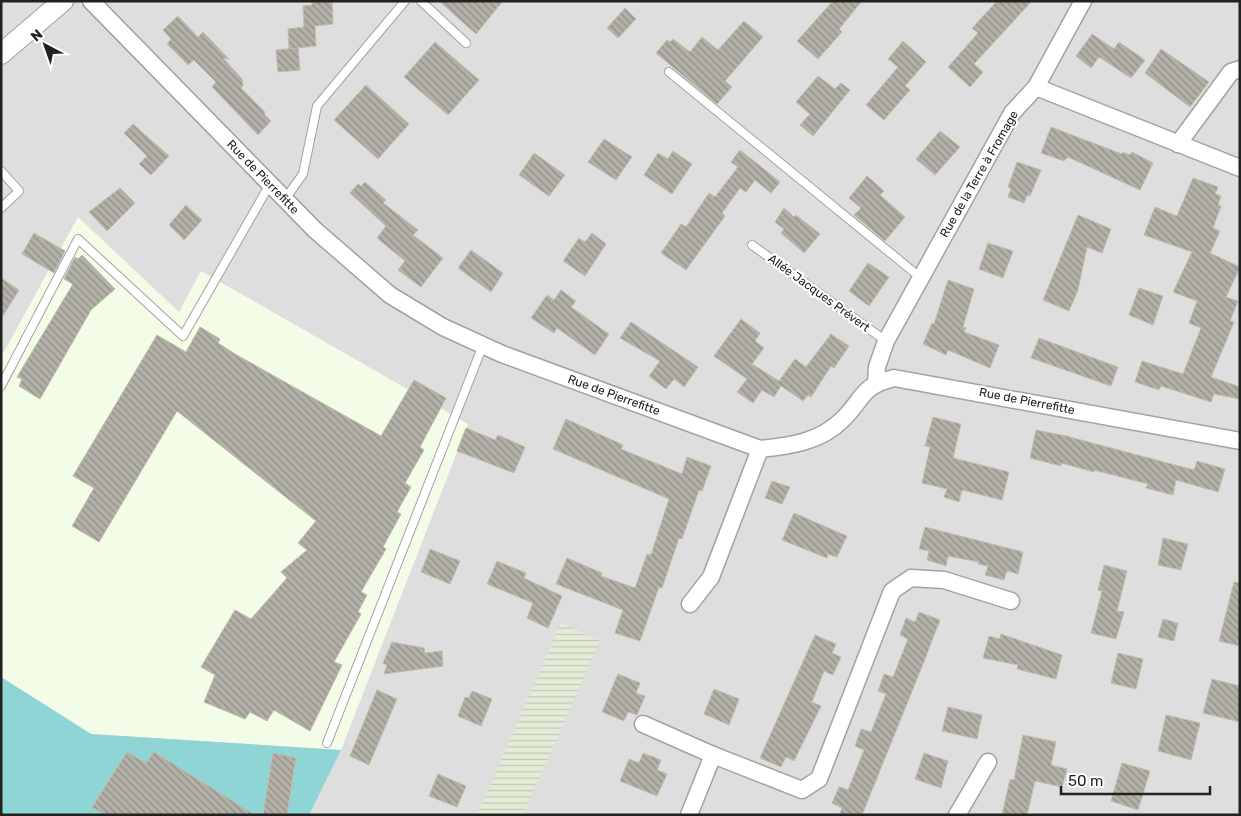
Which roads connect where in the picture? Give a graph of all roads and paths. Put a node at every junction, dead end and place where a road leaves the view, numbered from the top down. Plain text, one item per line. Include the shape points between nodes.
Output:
1 (63, 1) edge
2 (91, 1) edge
3 (405, 1) edge
4 (421, 1) edge
5 (1083, 1) edge
6 (466, 43) dead end
7 (1, 54) edge
8 (1240, 69) edge
9 (669, 72) dead end
10 (1036, 87) junction
11 (1178, 144) junction
12 (1240, 168) edge
13 (1, 171) edge
14 (270, 184) junction
15 (286, 199) junction
16 (1, 208) edge
17 (752, 246) dead end
18 (921, 278) junction
19 (886, 341) junction
20 (483, 345) junction
21 (876, 382) junction
22 (1, 386) edge
23 (1240, 441) edge
24 (760, 449) junction
25 (1011, 601) dead end
26 (690, 604) dead end
27 (643, 724) dead end
28 (327, 743) dead end
29 (714, 755) junction
30 (988, 762) dead end
31 (689, 815) edge
32 (957, 815) edge

1 - 7 street
2 - 14 street, Rue de Pierrefitte
3 - 15 lane via 317,106 303,174
4 - 6 lane
5 - 10 street, Rue de la Terre à Fromage
8 - 11 street via 1231,72
9 - 18 lane
10 - 11 street
10 - 18 street, Rue de la Terre à Fromage via 1012,113
11 - 12 street
13 - 16 lane via 20,191
14 - 15 street, Rue de Pierrefitte
14 - 22 lane via 183,336 78,239
15 - 20 street, Rue de Pierrefitte via 315,230 390,295 443,327
17 - 19 lane, Allée Jacques Prévert
18 - 19 street, Rue de la Terre à Fromage
19 - 21 street, Rue de la Terre à Fromage via 876,367
20 - 24 street, Rue de Pierrefitte
20 - 28 lane
21 - 23 street, Rue de Pierrefitte via 911,379
21 - 24 street, Rue de Pierrefitte via 842,420 825,433 795,446
24 - 26 street via 711,576
25 - 29 street via 944,580 911,578 892,592 819,779 802,790
27 - 29 street
29 - 31 street
30 - 32 street

